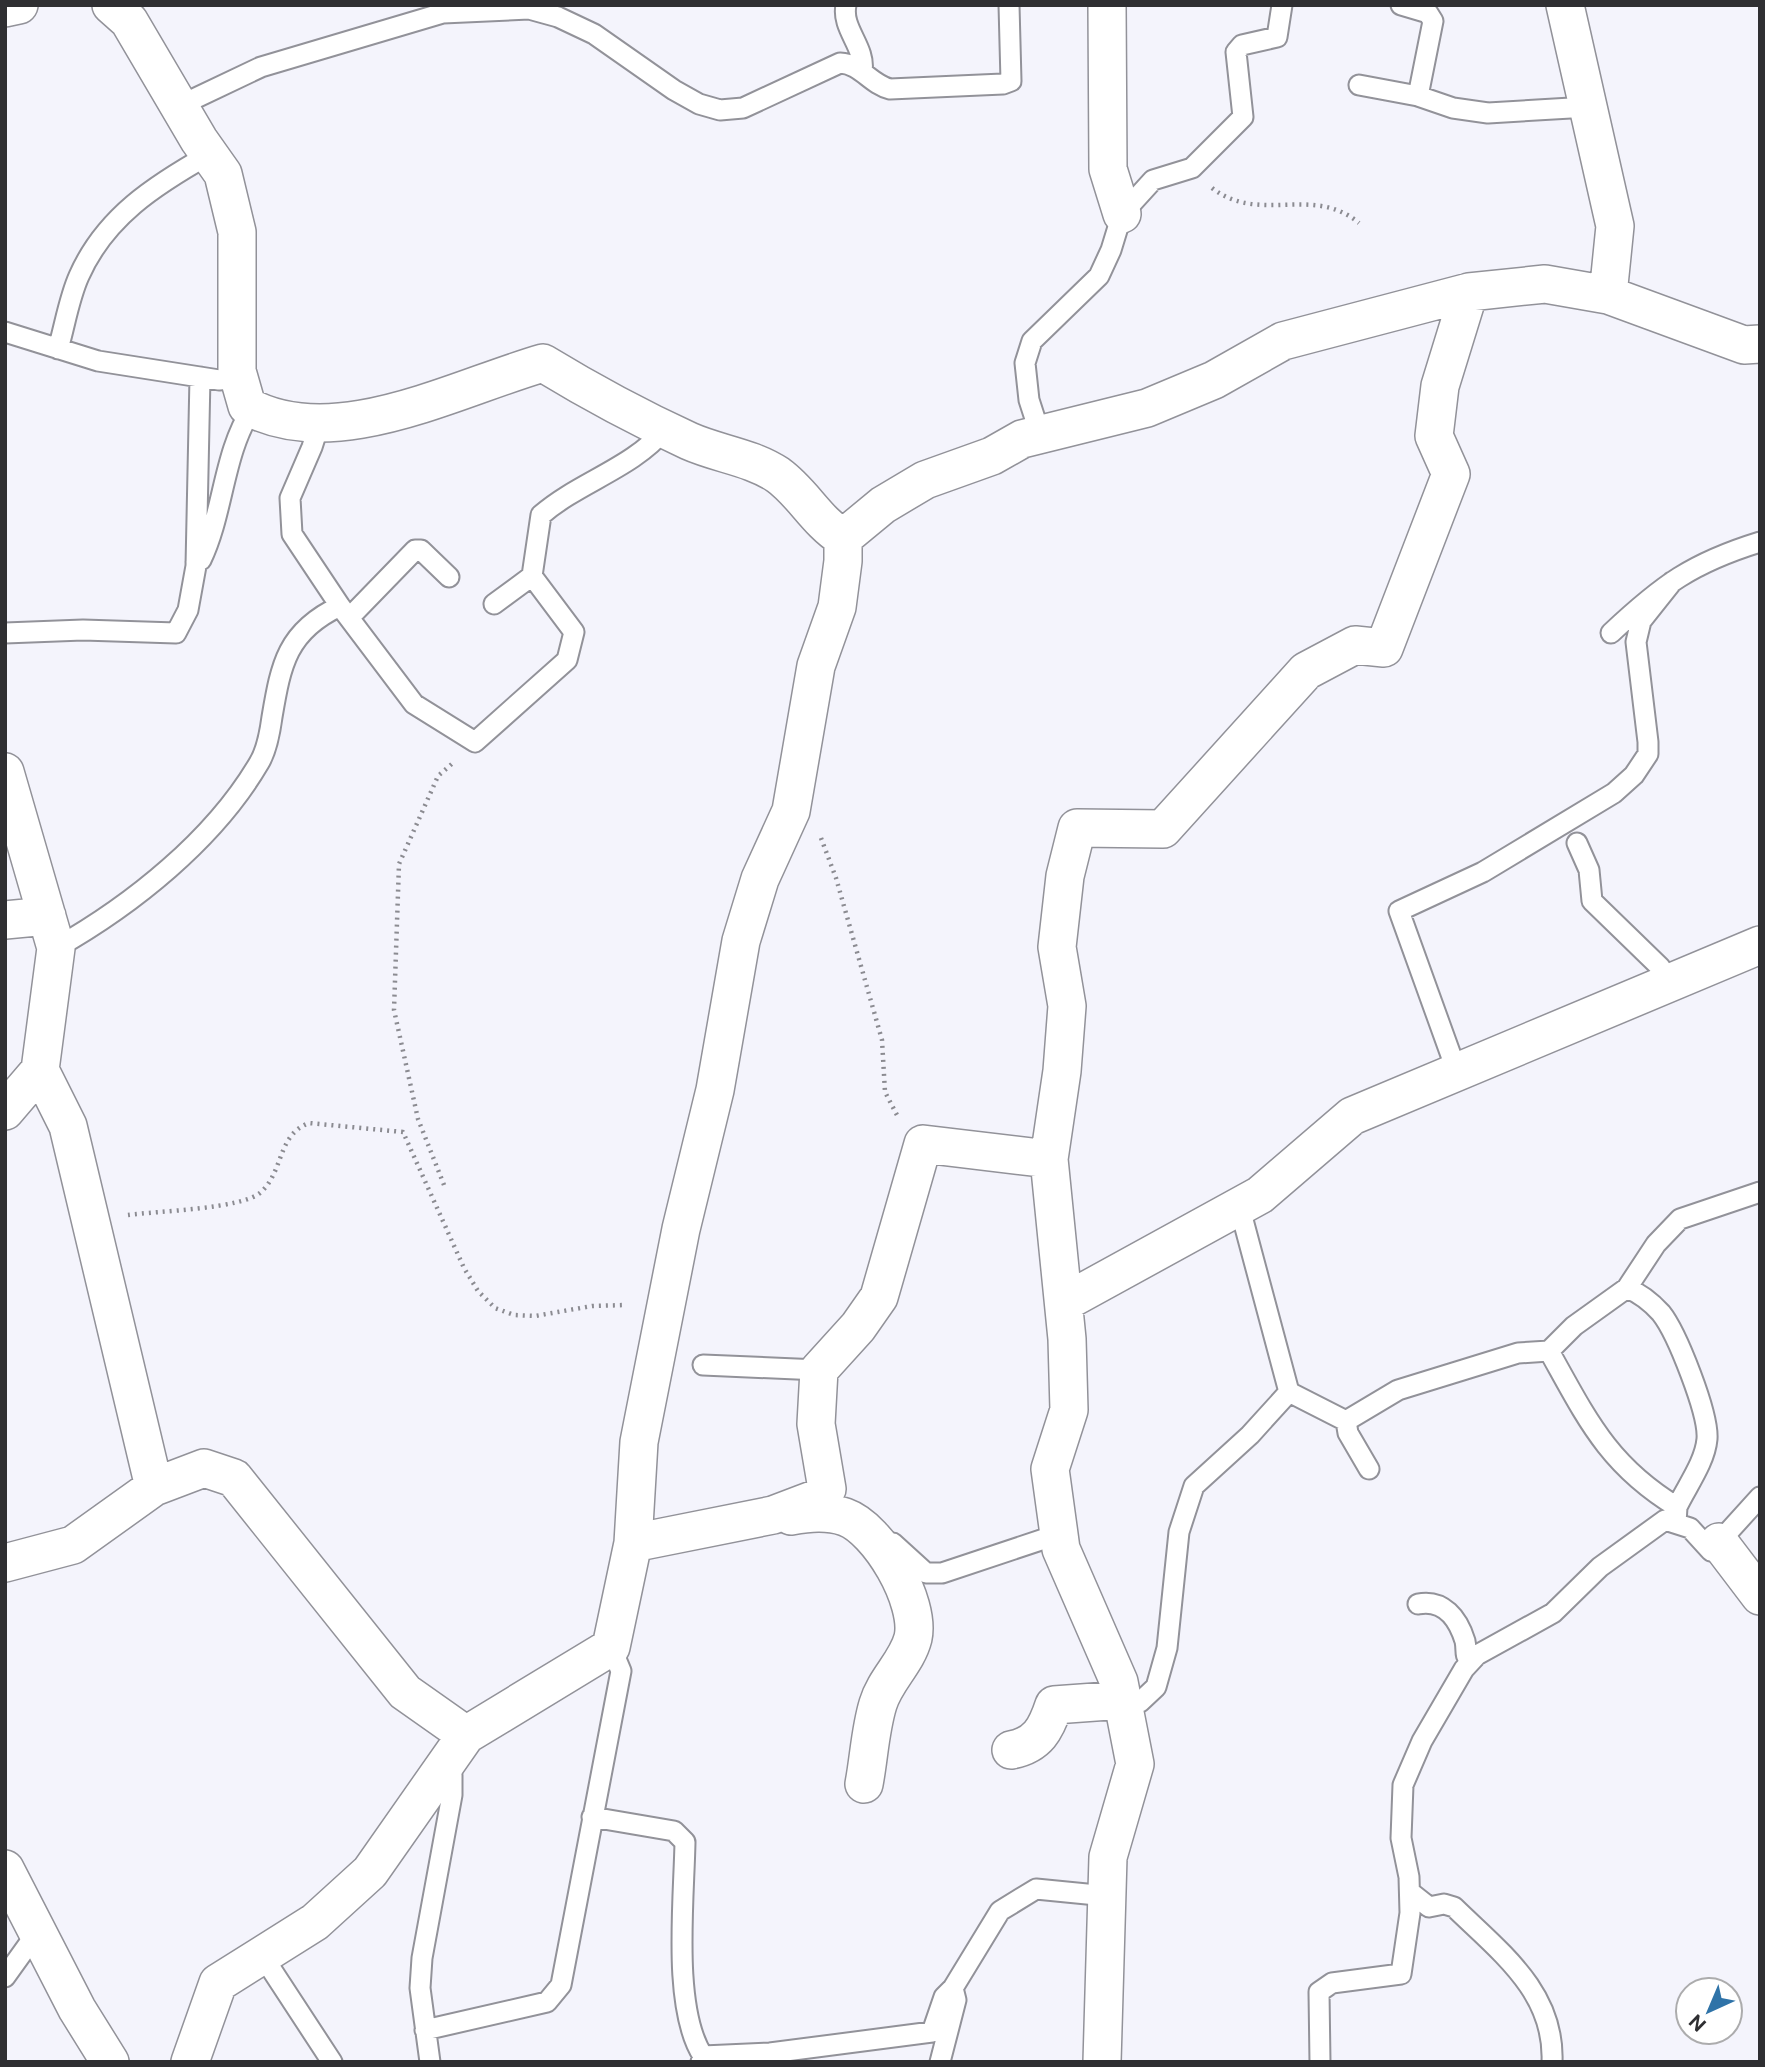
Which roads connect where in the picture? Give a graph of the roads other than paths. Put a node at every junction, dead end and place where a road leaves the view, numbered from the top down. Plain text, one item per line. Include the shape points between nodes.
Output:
1 (19, 5) edge
2 (111, 5) edge
3 (846, 5) edge
4 (1009, 5) edge
5 (1107, 5) edge
6 (1282, 5) edge
7 (1401, 5) edge
8 (1565, 5) edge
9 (529, 7) edge
10 (5, 8) edge
11 (862, 71) junction
12 (1359, 85) dead end
13 (1418, 96) junction
14 (179, 106) junction
15 (1588, 107) junction
16 (210, 154) junction
17 (1122, 214) junction
18 (1469, 292) junction
19 (1608, 295) junction
20 (5, 332) edge
21 (1760, 344) edge
22 (58, 349) junction
23 (200, 377) junction
24 (245, 393) junction
25 (318, 425) junction
26 (665, 429) junction
27 (1040, 434) junction
28 (843, 538) junction
29 (1760, 542) edge
30 (196, 562) junction
31 (532, 576) junction
32 (449, 577) dead end
33 (1672, 582) junction
34 (494, 604) dead end
35 (345, 612) junction
36 (5, 633) edge
37 (1611, 633) dead end
38 (5, 772) edge
39 (1577, 843) dead end
40 (5, 920) edge
41 (51, 932) junction
42 (1760, 945) edge
43 (1669, 983) junction
44 (40, 1070) junction
45 (1458, 1072) junction
46 (5, 1111) edge
47 (1049, 1159) junction
48 (1760, 1192) edge
49 (1239, 1205) junction
50 (1627, 1288) junction
51 (1065, 1302) junction
52 (1549, 1351) junction
53 (704, 1365) dead end
54 (819, 1370) junction
55 (1289, 1392) junction
56 (1346, 1421) junction
57 (1369, 1469) dead end
58 (154, 1487) junction
59 (1760, 1497) edge
60 (773, 1515) junction
61 (1676, 1515) junction
62 (867, 1531) junction
63 (1059, 1534) junction
64 (1718, 1542) junction
65 (633, 1543) junction
66 (5, 1563) edge
67 (1760, 1596) edge
68 (1418, 1604) dead end
69 (611, 1647) junction
70 (1470, 1662) junction
71 (1124, 1704) junction
72 (466, 1735) junction
73 (1011, 1750) dead end
74 (444, 1766) junction
75 (864, 1784) dead end
76 (592, 1817) junction
77 (5, 1869) edge
78 (1410, 1892) junction
79 (1107, 1896) junction
80 (41, 1938) junction
81 (262, 1955) junction
82 (5, 1978) edge
83 (953, 1989) junction
84 (425, 2030) junction
85 (702, 2059) edge
86 (110, 2062) edge
87 (190, 2062) edge
88 (332, 2062) edge
89 (430, 2062) edge
90 (940, 2062) edge
91 (1102, 2062) edge
92 (1320, 2062) edge
93 (1552, 2062) edge

1 - 10 street
2 - 14 street via 129,20
3 - 11 lane via 844,15 864,61
4 - 11 lane via 1012,81 890,89 878,86
5 - 17 street via 1108,169
6 - 17 lane via 1277,37 1242,45 1236,52 1243,117 1192,168 1153,180
7 - 13 lane via 1428,13 1433,21
8 - 15 street
9 - 11 lane via 594,34 674,90 720,110 743,108 840,63
9 - 14 lane via 443,13 261,67
12 - 13 lane
13 - 15 lane via 1488,113
14 - 16 street
15 - 19 street via 1615,226
16 - 22 lane via 146,194 120,215 95,246 78,278
16 - 24 street via 223,174 237,232
17 - 27 lane via 1099,276 1032,341 1025,363 1029,400
18 - 19 street via 1545,284
18 - 27 street via 1283,341 1214,380 1147,408
18 - 47 street via 1440,386 1434,436 1451,474 1384,648 1355,645 1306,670 1163,829 1077,828 1065,876 1057,947 1067,1006
19 - 21 street via 1744,345
20 - 22 lane
22 - 23 lane via 98,361
23 - 24 lane via 219,380
23 - 30 lane
24 - 25 street via 276,420
24 - 30 lane via 211,539
25 - 26 street via 414,407 543,363
25 - 35 lane via 290,498 289,517 292,534
26 - 28 street via 757,463 780,477 825,527
26 - 31 lane via 651,446 541,516
27 - 28 street via 925,480 883,505
28 - 65 street via 837,607 816,666 791,811 760,879 741,941 715,1090 681,1229 639,1442
29 - 33 lane via 1695,566
30 - 36 lane via 188,610 176,633
31 - 34 lane
31 - 35 lane via 574,632 566,660 475,742 414,704
32 - 35 lane via 421,550 415,550
33 - 37 lane
33 - 45 lane via 1641,621 1636,642 1648,754 1634,775 1614,793 1483,872 1399,911
35 - 41 lane via 318,616 297,635 280,670 261,760 246,784 149,888
38 - 41 street
39 - 43 lane via 1589,870 1592,901 1660,967
40 - 41 street
41 - 44 street
42 - 43 street
43 - 45 street
44 - 46 street
44 - 58 street via 68,1126
45 - 49 street via 1352,1116 1260,1195
47 - 51 street
47 - 54 street via 923,1144 880,1297
48 - 50 lane via 1680,1219
49 - 51 street
49 - 55 lane
50 - 52 lane via 1574,1326
50 - 61 lane via 1660,1312 1670,1328 1706,1416 1705,1453
51 - 63 street via 1069,1410 1050,1469
52 - 56 lane via 1518,1353 1398,1390
52 - 61 lane via 1611,1455
53 - 54 lane
54 - 60 street via 816,1424 827,1489 823,1496
55 - 56 lane
55 - 71 lane via 1250,1436 1194,1486 1180,1532 1167,1648 1156,1687 1140,1702
56 - 57 lane
58 - 66 street via 73,1545
58 - 72 street via 204,1468 234,1478 405,1692
59 - 64 lane
60 - 62 street via 818,1512 846,1517
60 - 65 street
61 - 64 lane via 1711,1551
61 - 70 lane via 1600,1567 1553,1613
62 - 63 lane via 878,1529 926,1573 943,1573
62 - 75 street via 887,1555 903,1588 913,1612 913,1636 878,1703
63 - 71 street
64 - 67 street
65 - 69 street
68 - 70 lane via 1439,1604 1448,1611
69 - 72 street
69 - 76 lane via 621,1671
70 - 78 lane via 1422,1741 1402,1785 1401,1838
71 - 73 street via 1054,1705 1045,1731 1023,1748
71 - 79 street via 1135,1764 1108,1857
72 - 74 street
74 - 81 street via 370,1872 315,1922
74 - 84 lane via 452,1776 452,1795 422,1958
76 - 84 lane via 561,1985 547,2002
76 - 85 lane via 674,1831 685,1842 683,1995 689,2028
77 - 80 street
78 - 92 lane via 1401,1974 1332,1983 1319,1992
78 - 93 lane via 1429,1907 1454,1907 1527,1978 1545,2012 1553,2039
79 - 83 lane via 1037,1889 1000,1911
79 - 91 street
80 - 82 lane via 29,1945
80 - 86 street
81 - 87 street via 218,1983
81 - 88 lane
83 - 85 lane via 944,1997 932,2032
83 - 90 lane via 956,2000
84 - 89 lane

